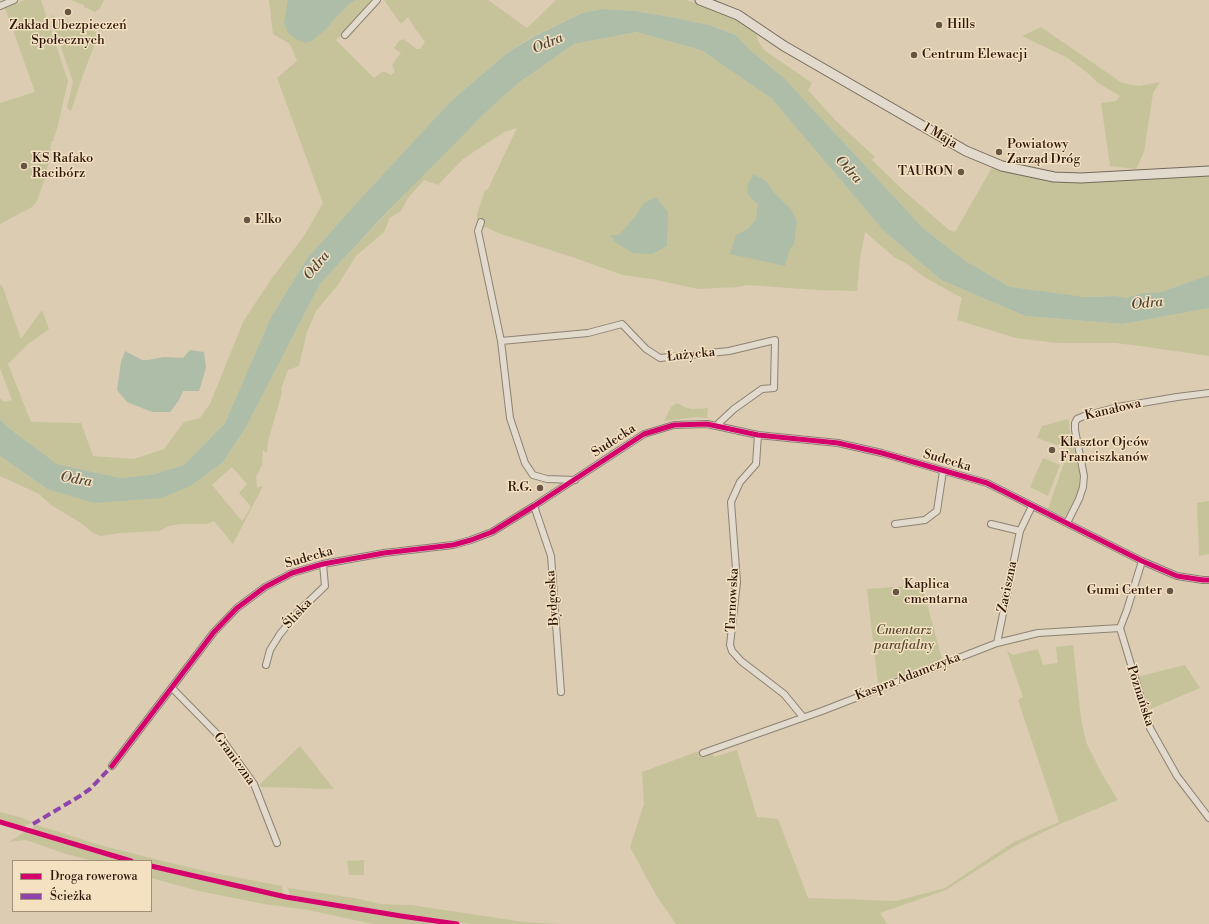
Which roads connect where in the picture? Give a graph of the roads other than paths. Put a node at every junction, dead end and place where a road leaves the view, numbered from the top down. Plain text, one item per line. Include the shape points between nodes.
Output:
1 (14, 0) edge
2 (377, 0) edge
3 (700, 0) edge
4 (0, 6) edge
5 (345, 35) dead end
6 (1209, 170) edge
7 (481, 222) dead end
8 (501, 341) junction
9 (1209, 393) edge
10 (717, 426) junction
11 (758, 435) junction
12 (943, 471) junction
13 (575, 480) junction
14 (534, 506) junction
15 (1032, 506) junction
16 (1067, 523) junction
17 (895, 524) dead end
18 (991, 524) dead end
19 (1020, 531) junction
20 (1142, 561) junction
21 (323, 564) junction
22 (1209, 580) edge
23 (1120, 628) junction
24 (997, 642) junction
25 (266, 665) dead end
26 (172, 688) junction
27 (561, 692) dead end
28 (803, 717) junction
29 (702, 753) dead end
30 (112, 766) dead end
31 (1209, 818) edge
32 (277, 843) dead end

1 - 4 street
2 - 5 street
3 - 6 street, 1 Maja via 738,15 784,46 960,148 1002,166 1054,177 1081,178
7 - 8 street via 478,230
8 - 10 street, Łużycka via 588,333 622,324 646,349 660,358 729,351 775,340 774,388 762,389 734,409
8 - 13 street via 510,418 525,463 533,475 546,479
9 - 16 street, Kanałowa via 1118,407 1077,419 1075,430 1084,476 1083,487
10 - 11 street, Sudecka
10 - 13 street, Sudecka via 674,425 644,434
11 - 12 street, Sudecka via 838,443
11 - 28 street, Tarnowska via 756,464 740,482 731,502 736,582 730,645 741,661 784,694
12 - 15 street, Sudecka via 987,483
12 - 17 street via 937,511 925,520
13 - 14 street, Sudecka
14 - 21 street, Sudecka via 492,532 453,545 384,553
14 - 27 street, Bydgoska via 551,556
15 - 16 street, Sudecka
15 - 19 street, Zaciszna
16 - 20 street, Sudecka
18 - 19 street
19 - 24 street, Zaciszna
20 - 22 street, Sudecka via 1177,576
20 - 23 street
21 - 25 street, Śliska via 324,586 280,634 270,650
21 - 26 street, Sudecka via 292,573 265,587 237,608 214,632
23 - 24 street, Kaspra Adamczyka via 1038,633
23 - 31 street, Poznańska via 1150,728 1177,776
24 - 28 street, Kaspra Adamczyka
26 - 30 street, Sudecka
26 - 32 street, Graniczna via 221,738 254,784
28 - 29 street, Kaspra Adamczyka

